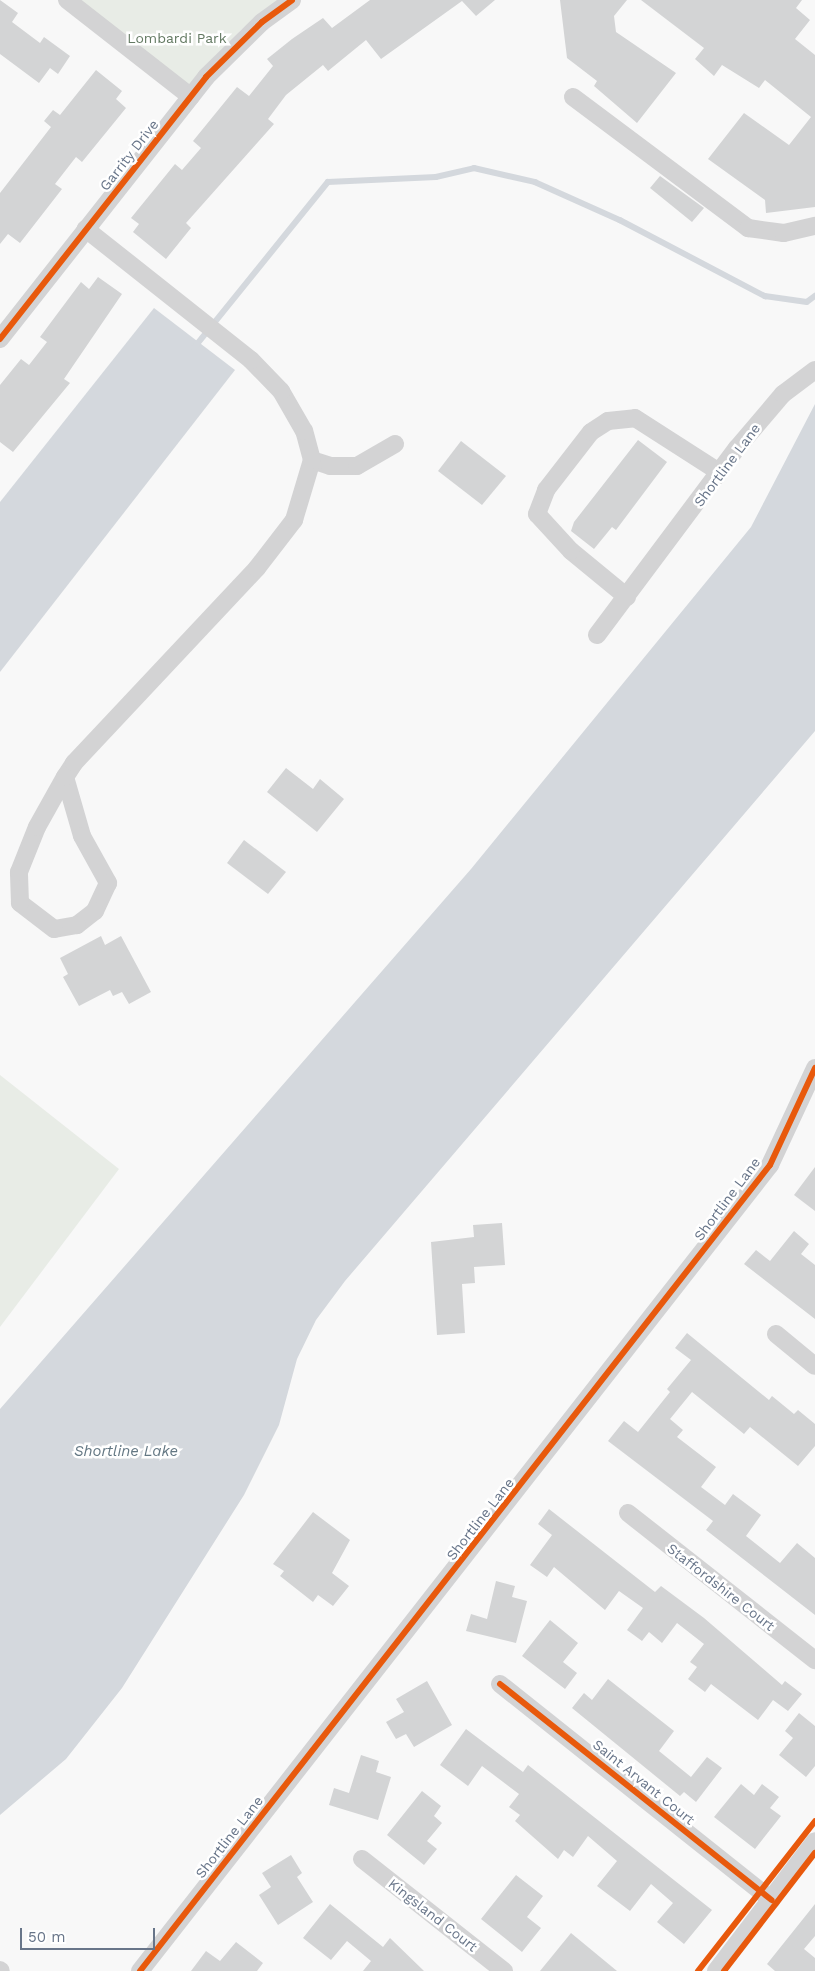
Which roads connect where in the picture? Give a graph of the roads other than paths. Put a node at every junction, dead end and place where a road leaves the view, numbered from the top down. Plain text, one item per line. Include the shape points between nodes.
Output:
1 (67, 0) edge
2 (292, 0) edge
3 (572, 96) dead end
4 (191, 97) junction
5 (815, 226) edge
6 (86, 229) junction
7 (0, 339) edge
8 (815, 370) edge
9 (395, 444) dead end
10 (312, 460) junction
11 (719, 472) junction
12 (627, 597) junction
13 (597, 635) dead end
14 (65, 777) junction
15 (815, 1068) edge
16 (776, 1334) dead end
17 (815, 1366) edge
18 (628, 1513) dead end
19 (815, 1660) edge
20 (500, 1684) dead end
21 (815, 1841) edge
22 (362, 1859) dead end
23 (772, 1900) junction
24 (140, 1971) edge
25 (504, 1971) edge
26 (716, 1971) edge

1 - 4 street
2 - 4 street, Garrity Drive via 230,51
3 - 5 street via 748,228 784,232
4 - 6 street, Garrity Drive
6 - 7 street, Garrity Drive
6 - 10 street via 252,360 281,391 304,431
8 - 11 street, Shortline Lane via 783,394
9 - 10 street via 357,466 330,466
10 - 14 street via 294,520 257,568 74,762
11 - 12 street, Shortline Lane
11 - 12 street via 635,418 608,421 591,432 546,490 537,514 571,550
12 - 13 street, Shortline Lane
14 - 14 street via 82,836 108,883 95,911 76,925 54,929 20,902 19,872
15 - 24 street, Shortline Lane via 770,1166
16 - 17 street
18 - 19 street, Staffordshire Court
20 - 23 street, Saint Arvant Court
21 - 23 street
22 - 25 street, Kingsland Court
23 - 26 street

